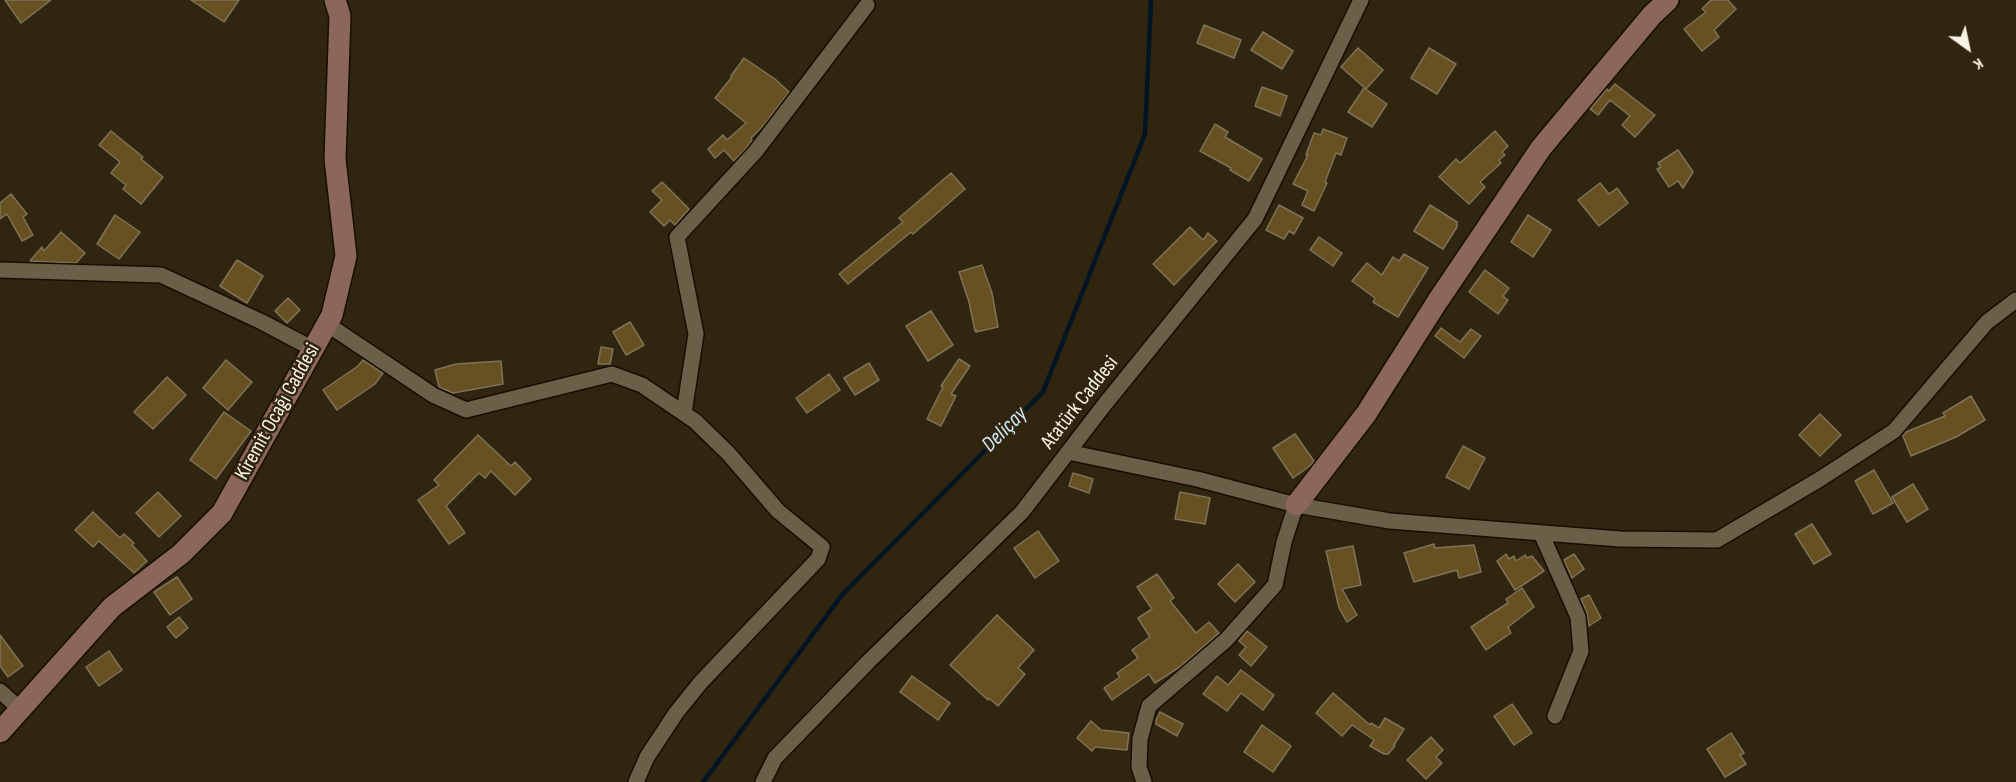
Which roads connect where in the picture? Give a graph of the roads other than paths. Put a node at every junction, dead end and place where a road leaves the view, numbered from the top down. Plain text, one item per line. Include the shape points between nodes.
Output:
1 (334, 0) edge
2 (1361, 0) edge
3 (1668, 0) edge
4 (867, 5) dead end
5 (0, 270) edge
6 (2016, 300) edge
7 (327, 324) junction
8 (313, 350) junction
9 (684, 413) junction
10 (1068, 452) junction
11 (1296, 505) junction
12 (1541, 533) junction
13 (0, 691) edge
14 (20, 709) junction
15 (1555, 716) dead end
16 (0, 732) edge
17 (636, 782) edge
18 (763, 782) edge
19 (1144, 782) edge

1 - 7 street, Kiremit Ocağı Caddesi via 340,16 335,159 346,256
2 - 10 street, Atatürk Caddesi via 1255,219
3 - 11 street via 1541,148 1366,414
4 - 9 street via 756,151 677,237 696,334
5 - 8 street via 161,275
6 - 12 street via 1988,322 1894,431 1717,540
7 - 8 street, Kiremit Ocağı Caddesi
7 - 9 street via 433,394 466,410 612,374 642,385
8 - 14 street, Kiremit Ocağı Caddesi via 222,513 181,554 112,607
9 - 17 street via 728,453 778,511 822,547 818,559 700,682 647,757
10 - 11 street
10 - 18 street, Atatürk Caddesi via 1022,512 869,661 775,759
11 - 12 street via 1390,521
11 - 19 street via 1275,585 1226,640 1149,706 1140,739 1139,767
12 - 15 street via 1578,617 1581,651
13 - 14 street
14 - 16 street, Kiremit Ocağı Caddesi

